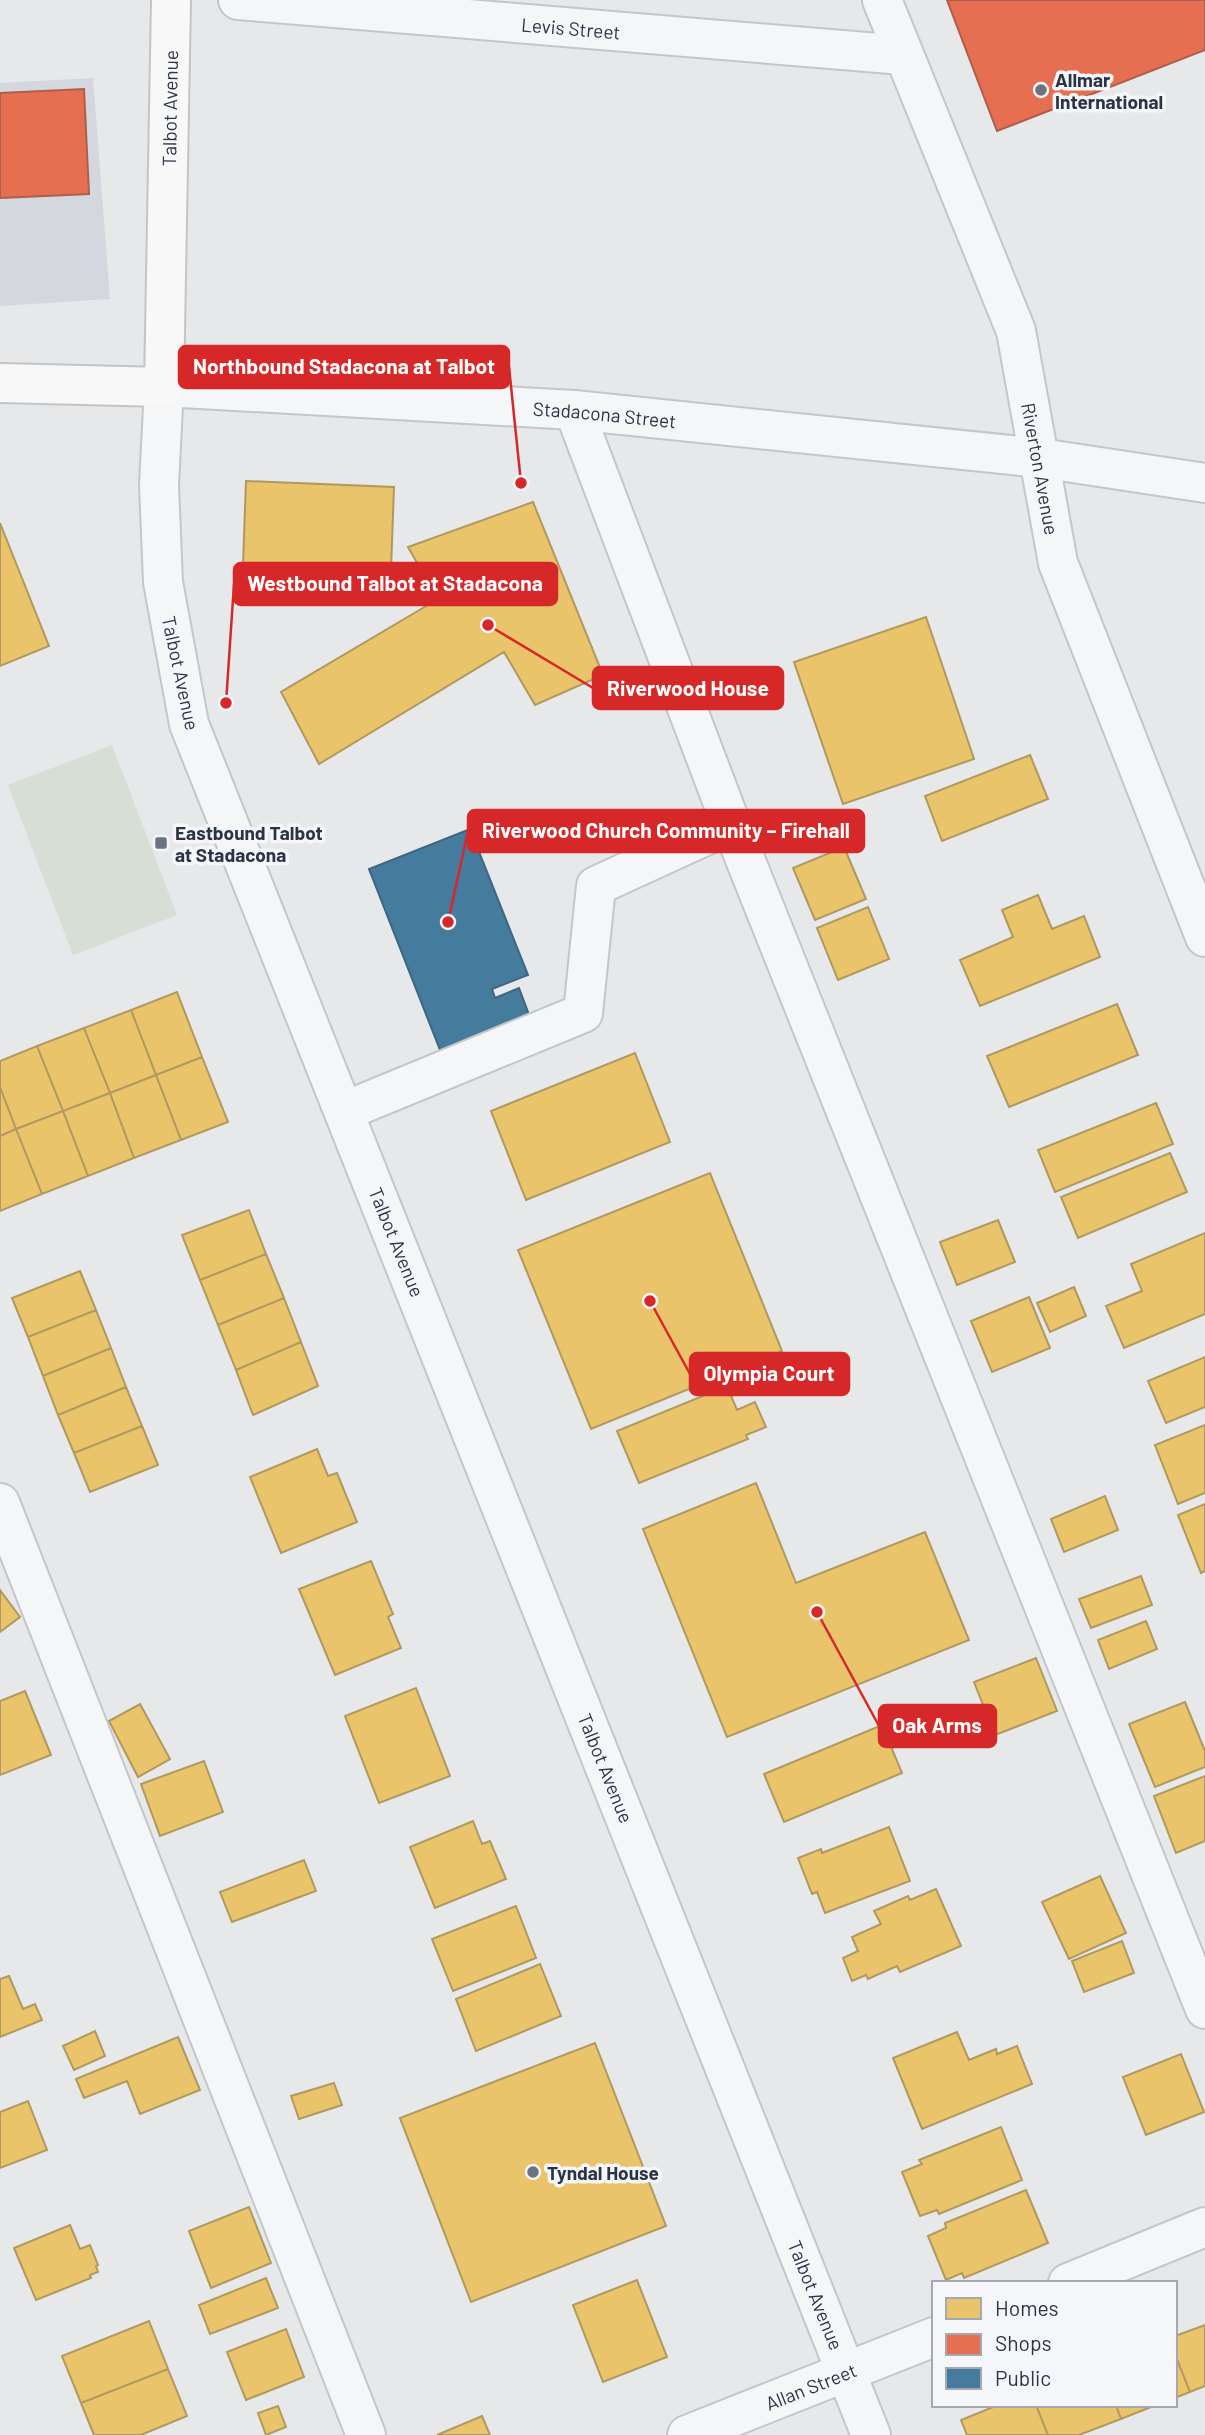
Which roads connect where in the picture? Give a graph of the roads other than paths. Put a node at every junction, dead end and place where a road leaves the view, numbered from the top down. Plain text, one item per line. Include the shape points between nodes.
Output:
1 (171, 0) edge
2 (238, 0) edge
3 (882, 0) edge
4 (586, 14) edge
5 (904, 55) junction
6 (0, 383) edge
7 (164, 387) junction
8 (574, 410) junction
9 (1040, 458) junction
10 (1205, 483) edge
11 (731, 824) junction
12 (1205, 937) edge
13 (345, 1111) junction
14 (0, 1503) edge
15 (1205, 2009) edge
16 (1205, 2227) edge
17 (1073, 2281) edge
18 (932, 2338) edge
19 (847, 2373) junction
20 (366, 2435) edge
21 (687, 2435) edge
22 (871, 2435) edge

1 - 7 main road, Talbot Avenue
2 - 4 street, Levis Street
3 - 5 street, Riverton Avenue
4 - 5 street, Levis Street
5 - 9 street, Riverton Avenue via 1016,331
6 - 7 main road, Stadacona Street
7 - 8 street, Stadacona Street
7 - 13 street, Talbot Avenue via 159,485 163,582 189,723
8 - 9 street, Stadacona Street
8 - 11 street
9 - 10 street, Stadacona Street
9 - 12 street, Riverton Avenue via 1058,563
11 - 13 street via 596,886 583,1013
11 - 15 street
13 - 19 street, Talbot Avenue
14 - 20 street
16 - 17 street
18 - 19 street, Allan Street
19 - 21 street, Allan Street
19 - 22 street, Talbot Avenue

